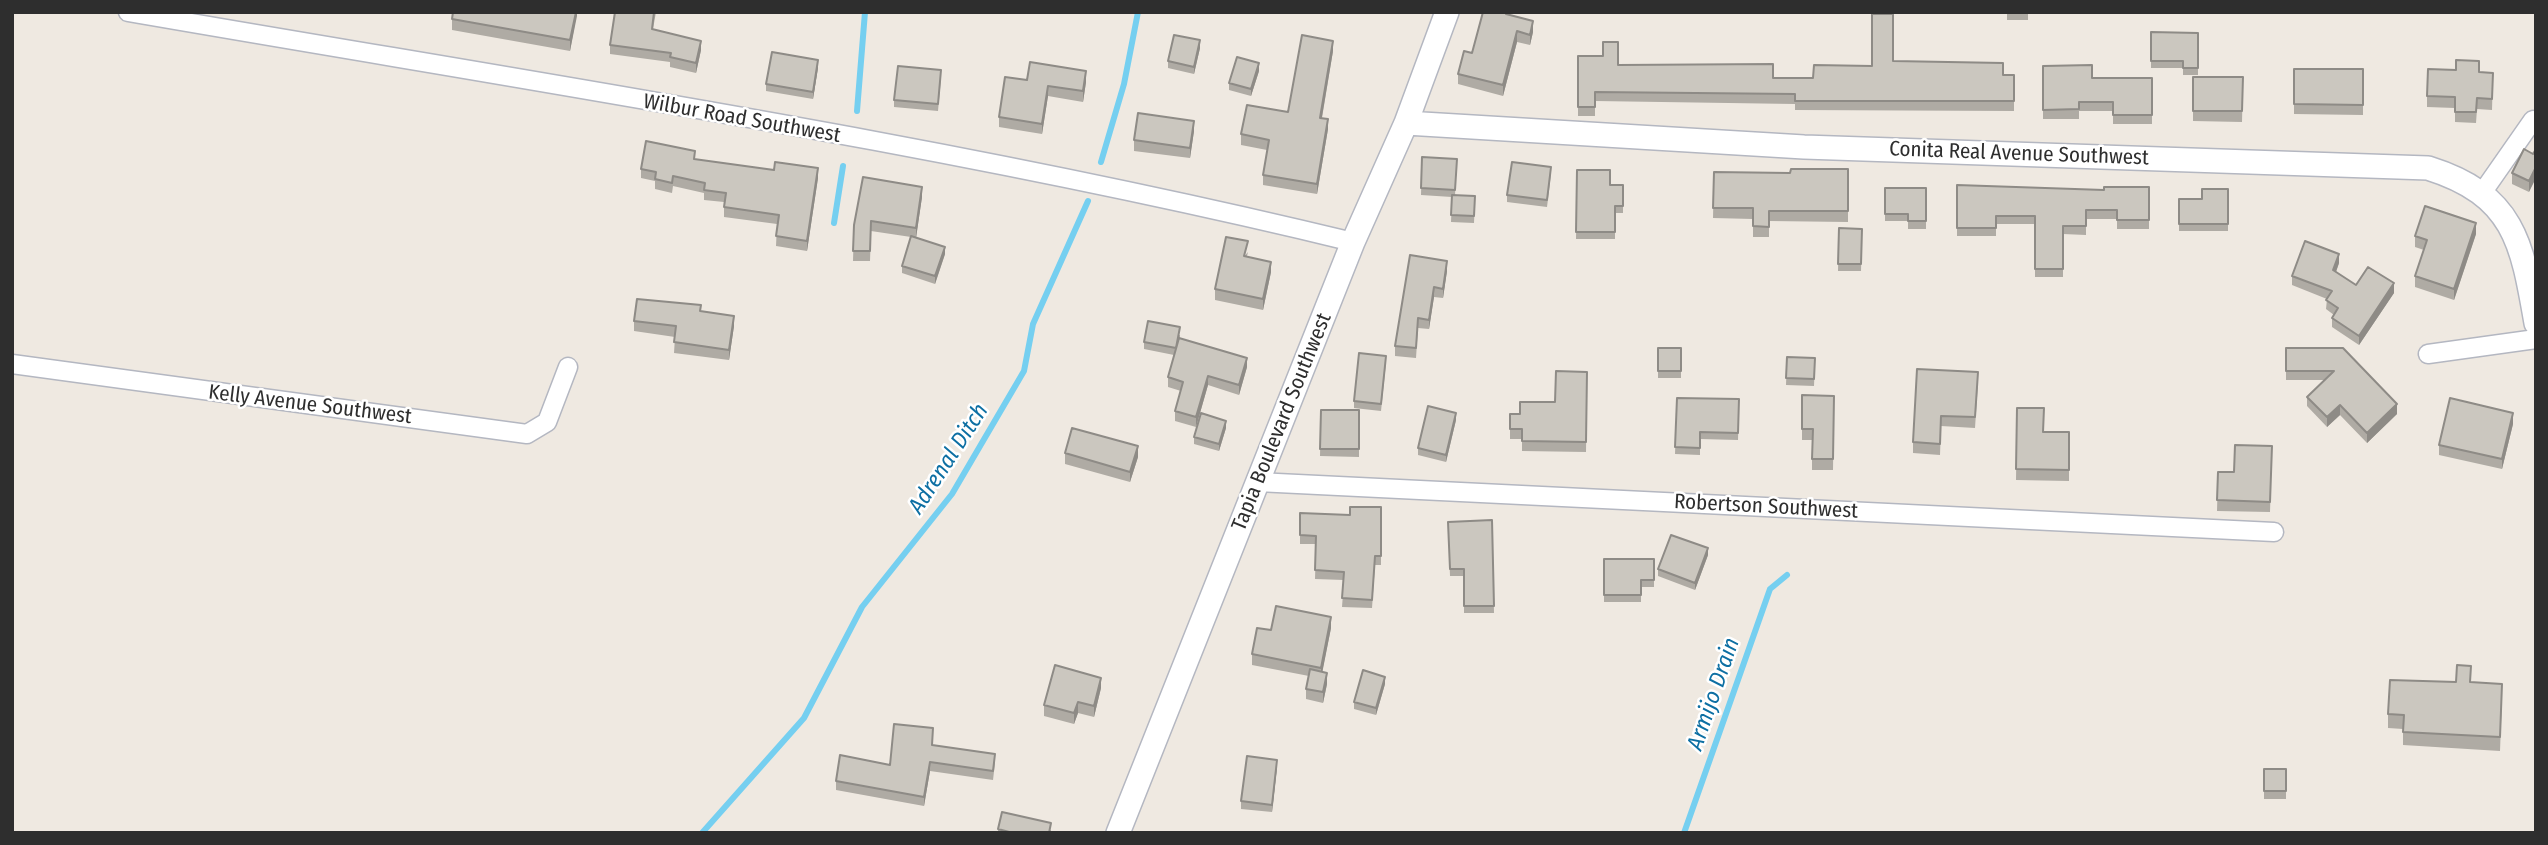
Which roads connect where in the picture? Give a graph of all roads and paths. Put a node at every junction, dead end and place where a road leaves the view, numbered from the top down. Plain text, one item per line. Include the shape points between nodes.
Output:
1 (128, 12) edge
2 (1447, 12) edge
3 (2533, 120) dead end
4 (1406, 123) junction
5 (2482, 192) junction
6 (1353, 242) junction
7 (2533, 295) edge
8 (2536, 323) edge
9 (2536, 339) edge
10 (2428, 354) dead end
11 (12, 364) edge
12 (568, 368) dead end
13 (1257, 482) junction
14 (2274, 532) dead end
15 (1118, 833) edge

1 - 6 street, Wilbur Road Southwest via 1168,197
2 - 4 street, Tapia Boulevard Southwest
3 - 5 street
4 - 5 street, Conita Real Avenue Southwest via 1804,147 2412,166 2449,175
4 - 6 street, Tapia Boulevard Southwest
5 - 7 street, Conita Real Avenue Southwest via 2513,231
6 - 13 street, Tapia Boulevard Southwest
7 - 8 street, Conita Real Avenue Southwest
9 - 10 street
11 - 12 street, Kelly Avenue Southwest via 527,434 547,422
13 - 14 street, Robertson Southwest
13 - 15 street, Tapia Boulevard Southwest

